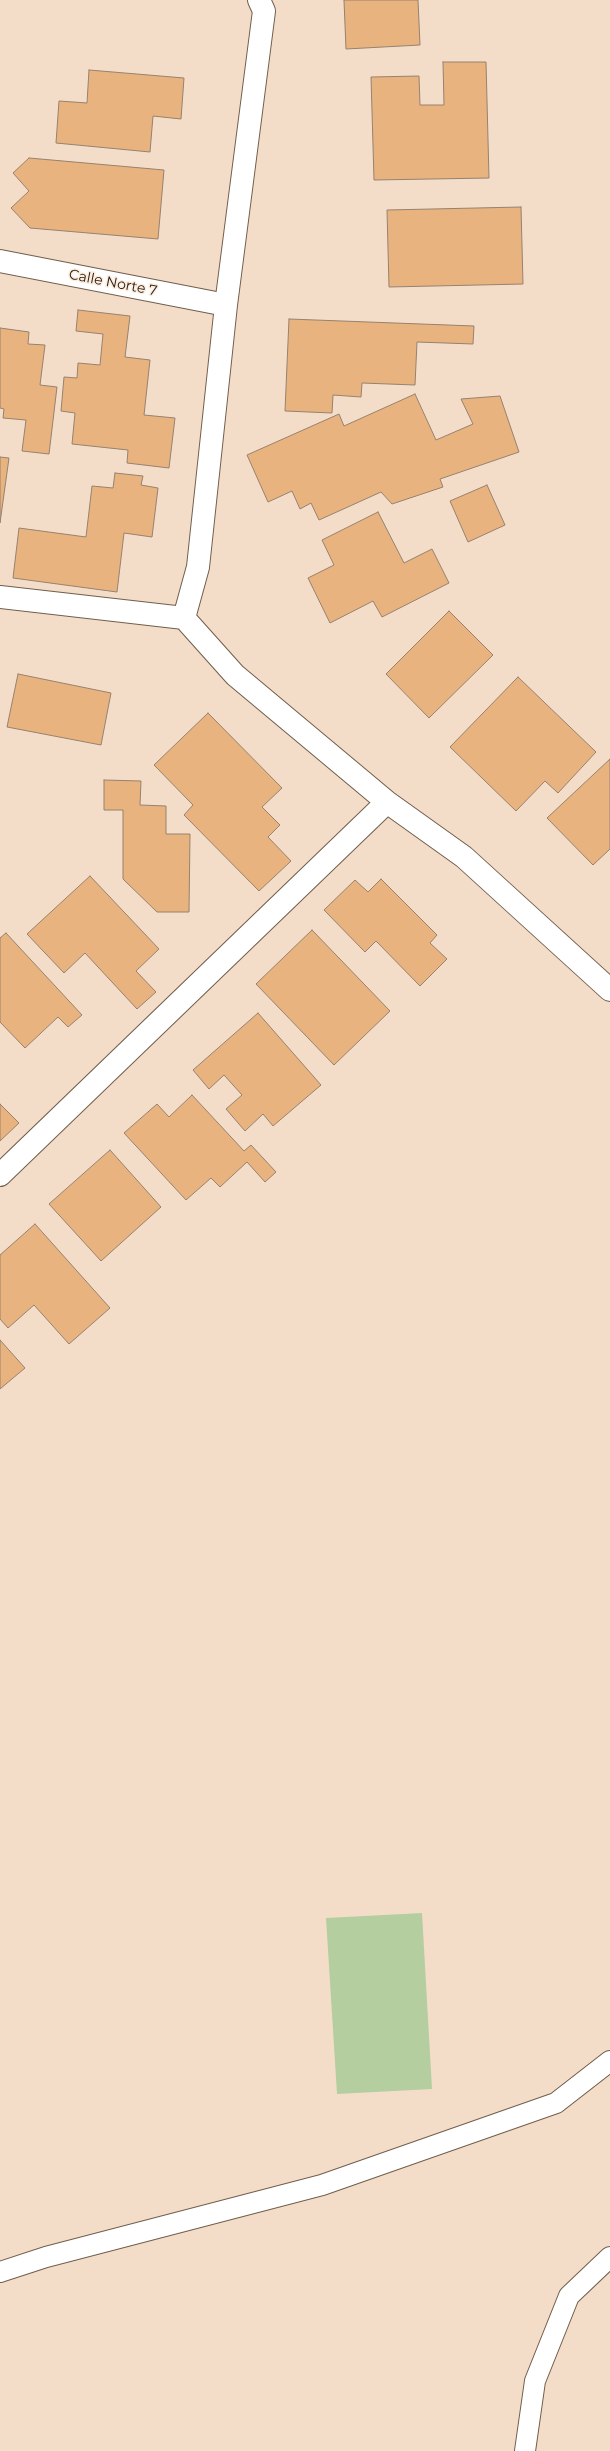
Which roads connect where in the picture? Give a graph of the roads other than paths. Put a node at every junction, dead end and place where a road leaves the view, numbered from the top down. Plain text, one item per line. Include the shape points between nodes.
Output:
1 (259, 0) edge
2 (0, 261) edge
3 (226, 305) junction
4 (0, 597) edge
5 (184, 618) junction
6 (387, 802) junction
7 (610, 990) edge
8 (0, 1175) edge
9 (610, 2061) edge
10 (610, 2257) edge
11 (0, 2272) edge
12 (525, 2451) edge

1 - 3 street via 264,11
2 - 3 street, Calle Norte 7
3 - 5 street via 198,567
4 - 5 street
5 - 6 street via 235,675
6 - 7 street via 464,857
6 - 8 street
9 - 11 lane via 556,2103 330,2182 46,2257
10 - 12 lane via 569,2296 535,2381

